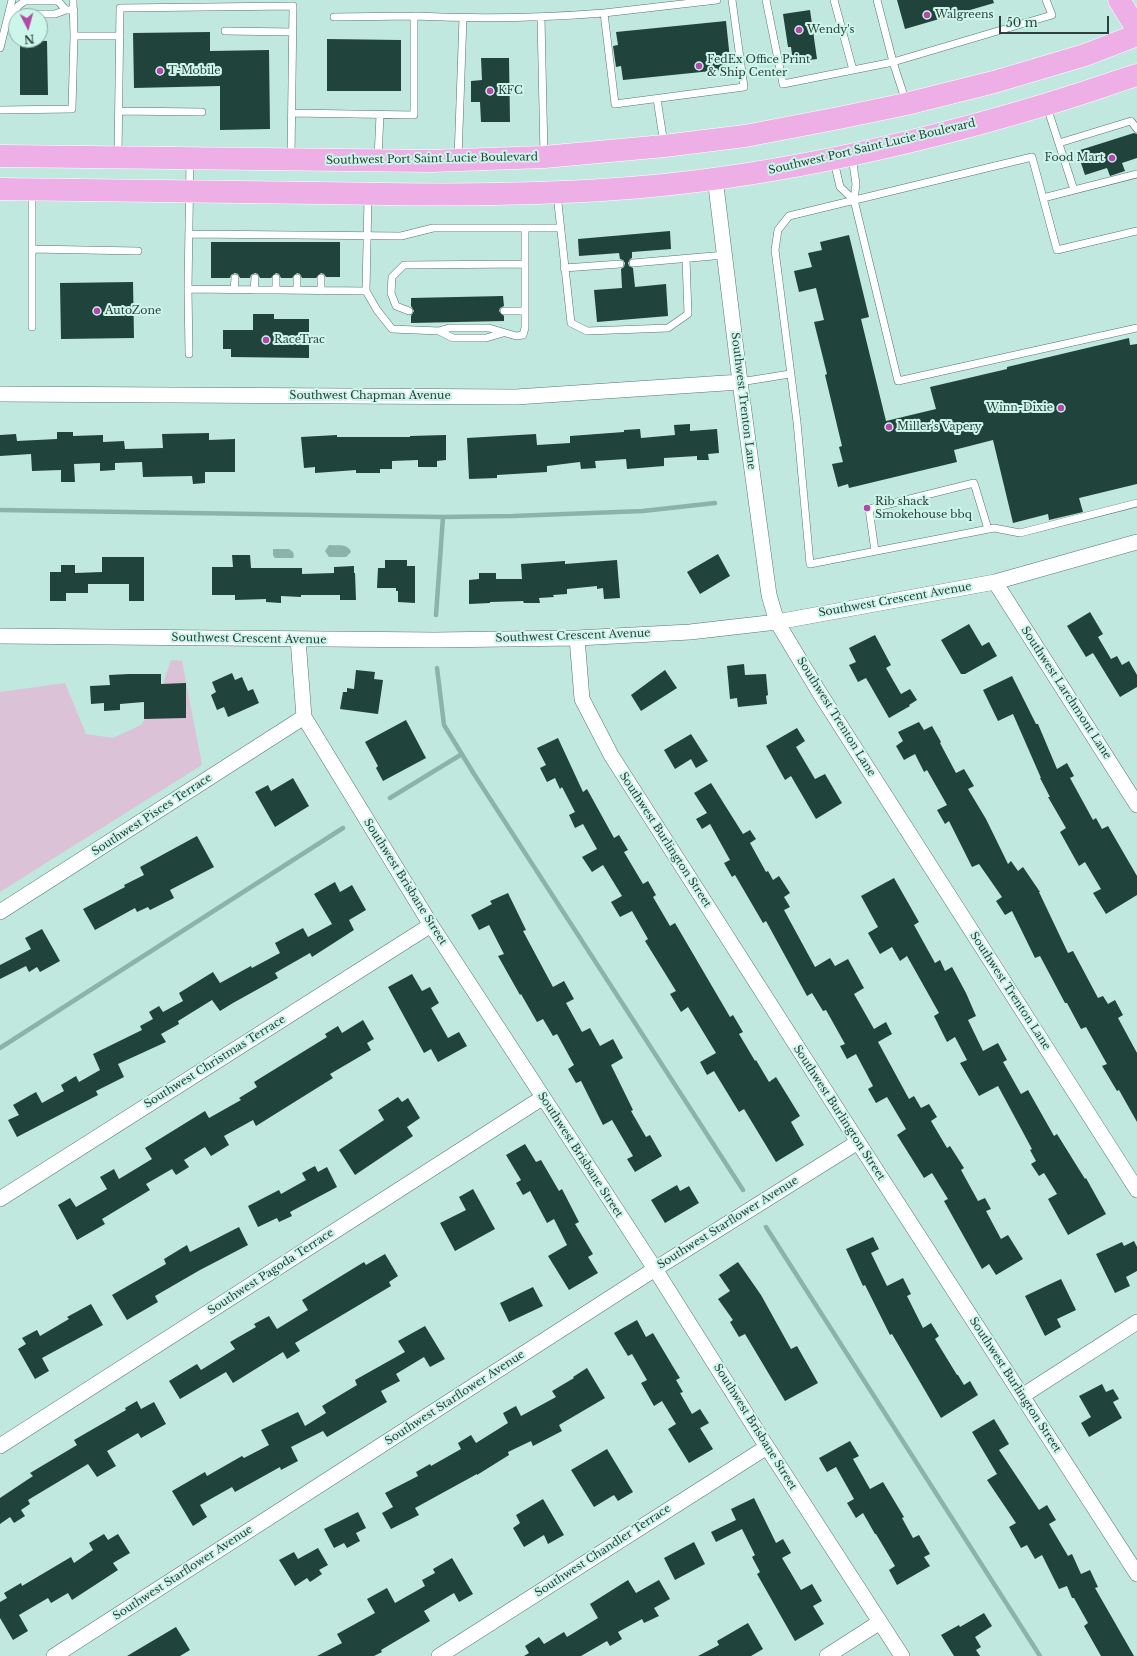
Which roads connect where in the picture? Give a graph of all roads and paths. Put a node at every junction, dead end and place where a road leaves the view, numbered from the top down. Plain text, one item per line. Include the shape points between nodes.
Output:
1 (12, 0) edge
2 (73, 0) edge
3 (716, 0) edge
4 (732, 0) edge
5 (766, 0) edge
6 (834, 0) edge
7 (877, 0) edge
8 (1046, 0) edge
9 (1119, 0) edge
10 (17, 8) edge
11 (66, 10) junction
12 (74, 10) junction
13 (604, 13) junction
14 (48, 14) edge
15 (414, 16) junction
16 (334, 17) dead end
17 (463, 18) junction
18 (541, 18) junction
19 (7, 21) joint
20 (1137, 29) edge
21 (225, 31) dead end
22 (293, 32) junction
23 (1137, 35) edge
24 (74, 36) junction
25 (120, 36) junction
26 (0, 48) edge
27 (893, 62) junction
28 (853, 70) junction
29 (1137, 74) edge
30 (657, 99) junction
31 (906, 104) junction
32 (1046, 105) junction
33 (0, 110) edge
34 (119, 111) junction
35 (202, 112) dead end
36 (292, 113) junction
37 (380, 115) junction
38 (1137, 129) edge
39 (1059, 143) junction
40 (664, 146) junction
41 (0, 156) edge
42 (842, 156) junction
43 (544, 157) junction
44 (118, 158) junction
45 (190, 159) junction
46 (291, 160) junction
47 (458, 160) junction
48 (378, 161) junction
49 (1137, 174) edge
50 (716, 178) junction
51 (0, 189) edge
52 (32, 190) junction
53 (1074, 190) junction
54 (189, 192) junction
55 (557, 192) junction
56 (368, 195) junction
57 (1043, 198) junction
58 (854, 200) junction
59 (525, 228) junction
60 (560, 228) junction
61 (1137, 231) edge
62 (189, 234) junction
63 (368, 236) junction
64 (32, 249) junction
65 (138, 251) dead end
66 (725, 254) junction
67 (686, 259) junction
68 (633, 263) dead end
69 (525, 264) junction
70 (620, 264) dead end
71 (564, 268) junction
72 (235, 278) dead end
73 (255, 278) dead end
74 (276, 278) dead end
75 (298, 278) dead end
76 (321, 278) dead end
77 (188, 289) junction
78 (234, 290) junction
79 (254, 290) junction
80 (276, 290) junction
81 (297, 290) junction
82 (321, 290) junction
83 (366, 291) junction
84 (409, 311) dead end
85 (524, 311) junction
86 (504, 312) dead end
87 (32, 327) dead end
88 (1137, 328) edge
89 (439, 330) junction
90 (503, 333) junction
91 (189, 354) dead end
92 (790, 374) junction
93 (740, 382) junction
94 (0, 394) edge
95 (1137, 503) edge
96 (988, 529) junction
97 (1137, 542) edge
98 (875, 551) junction
99 (995, 582) junction
100 (777, 622) junction
101 (0, 636) edge
102 (577, 638) junction
103 (298, 639) junction
104 (304, 717) junction
105 (1137, 805) edge
106 (0, 912) edge
107 (431, 925) junction
108 (542, 1098) junction
109 (858, 1142) junction
110 (1137, 1190) edge
111 (0, 1199) edge
112 (655, 1269) junction
113 (1137, 1322) edge
114 (1022, 1396) junction
115 (0, 1446) edge
116 (767, 1447) junction
117 (1137, 1574) edge
118 (880, 1622) junction
119 (54, 1656) edge
120 (439, 1656) edge
121 (827, 1656) edge
122 (902, 1656) edge

1 - 19 lane
2 - 12 lane
3 - 13 lane
4 - 30 lane via 744,87
5 - 28 lane via 783,84
6 - 28 lane
7 - 27 lane
8 - 27 lane via 1052,15
9 - 20 main road
10 - 11 lane via 25,1 58,1
11 - 12 lane
11 - 14 lane
12 - 24 lane
13 - 18 lane
13 - 30 lane via 615,104
15 - 16 lane
15 - 17 lane
15 - 37 lane via 414,116
17 - 18 lane
17 - 47 lane
18 - 43 lane
19 - 26 lane
21 - 22 lane
22 - 25 lane via 293,6 120,8
22 - 36 lane
23 - 31 main road, Southwest Port Saint Lucie Boulevard via 1085,55 994,82
24 - 25 lane
24 - 33 lane via 72,110
25 - 34 lane
27 - 28 lane
27 - 31 lane
29 - 32 main road, Southwest Port Saint Lucie Boulevard
30 - 40 lane
31 - 40 main road, Southwest Port Saint Lucie Boulevard via 745,136
32 - 39 lane
32 - 42 main road, Southwest Port Saint Lucie Boulevard
34 - 35 lane
34 - 44 lane
36 - 37 lane
36 - 46 lane
37 - 48 lane
38 - 39 lane via 1132,121
39 - 53 lane
40 - 43 main road, Southwest Port Saint Lucie Boulevard
41 - 44 main road, Southwest Port Saint Lucie Boulevard
42 - 50 main road, Southwest Port Saint Lucie Boulevard via 780,169
42 - 58 lane via 856,184
42 - 58 lane via 840,187
43 - 47 main road, Southwest Port Saint Lucie Boulevard
44 - 45 main road, Southwest Port Saint Lucie Boulevard
45 - 46 main road, Southwest Port Saint Lucie Boulevard
45 - 54 lane
46 - 48 main road, Southwest Port Saint Lucie Boulevard
47 - 48 main road, Southwest Port Saint Lucie Boulevard
49 - 53 lane
50 - 55 main road, Southwest Port Saint Lucie Boulevard via 631,188
50 - 66 street, Southwest Trenton Lane
51 - 52 main road, Southwest Port Saint Lucie Boulevard
52 - 54 main road, Southwest Port Saint Lucie Boulevard
52 - 64 lane
53 - 57 lane
54 - 56 main road, Southwest Port Saint Lucie Boulevard
54 - 62 lane
55 - 56 main road, Southwest Port Saint Lucie Boulevard
55 - 60 lane
56 - 63 lane
57 - 58 lane via 1032,157
57 - 61 lane via 1057,250
58 - 88 lane via 898,381
58 - 92 lane via 790,216 778,230 775,250
59 - 60 lane
59 - 63 lane via 433,228 402,236
59 - 69 lane
60 - 71 lane
62 - 63 lane via 235,238
62 - 77 lane
63 - 83 lane
64 - 65 lane
64 - 87 lane
66 - 67 lane
66 - 93 street, Southwest Trenton Lane
67 - 68 lane
67 - 71 lane via 688,314 668,328 587,331 571,323
69 - 84 lane via 404,265 392,277 391,293 396,306
69 - 85 lane
70 - 71 lane
72 - 78 lane
73 - 79 lane
74 - 80 lane
75 - 81 lane
76 - 82 lane
77 - 78 lane
77 - 91 lane
78 - 79 lane
79 - 80 lane
80 - 81 lane
81 - 82 lane
82 - 83 lane
83 - 89 lane via 392,329
85 - 86 lane
85 - 90 lane via 523,335
89 - 90 lane via 490,328
89 - 90 lane via 453,338 486,338
92 - 93 lane
92 - 98 lane via 810,564
93 - 94 street, Southwest Chapman Avenue via 516,397
93 - 100 street, Southwest Trenton Lane via 769,595
95 - 96 lane via 1020,533
96 - 98 lane
96 - 98 lane via 974,483 869,509
97 - 99 street, Southwest Crescent Avenue
99 - 100 street, Southwest Crescent Avenue
99 - 105 street, Southwest Larchmont Lane
100 - 102 street, Southwest Crescent Avenue via 690,632
100 - 110 street, Southwest Trenton Lane
101 - 103 street, Southwest Crescent Avenue
102 - 103 street, Southwest Crescent Avenue
102 - 109 street, Southwest Burlington Street via 582,699 611,755
103 - 104 street, Southwest Brisbane Street
104 - 106 street, Southwest Pisces Terrace
104 - 107 street, Southwest Brisbane Street
107 - 108 street, Southwest Brisbane Street
107 - 111 street, Southwest Christmas Terrace
108 - 112 street, Southwest Brisbane Street
108 - 115 street, Southwest Pagoda Terrace
109 - 112 street, Southwest Starflower Avenue
109 - 114 street, Southwest Burlington Street
112 - 116 street, Southwest Brisbane Street
112 - 119 street, Southwest Starflower Avenue
113 - 114 street
114 - 117 street, Southwest Burlington Street
116 - 118 street, Southwest Brisbane Street
116 - 120 street, Southwest Chandler Terrace
118 - 121 street
118 - 122 street, Southwest Brisbane Street

